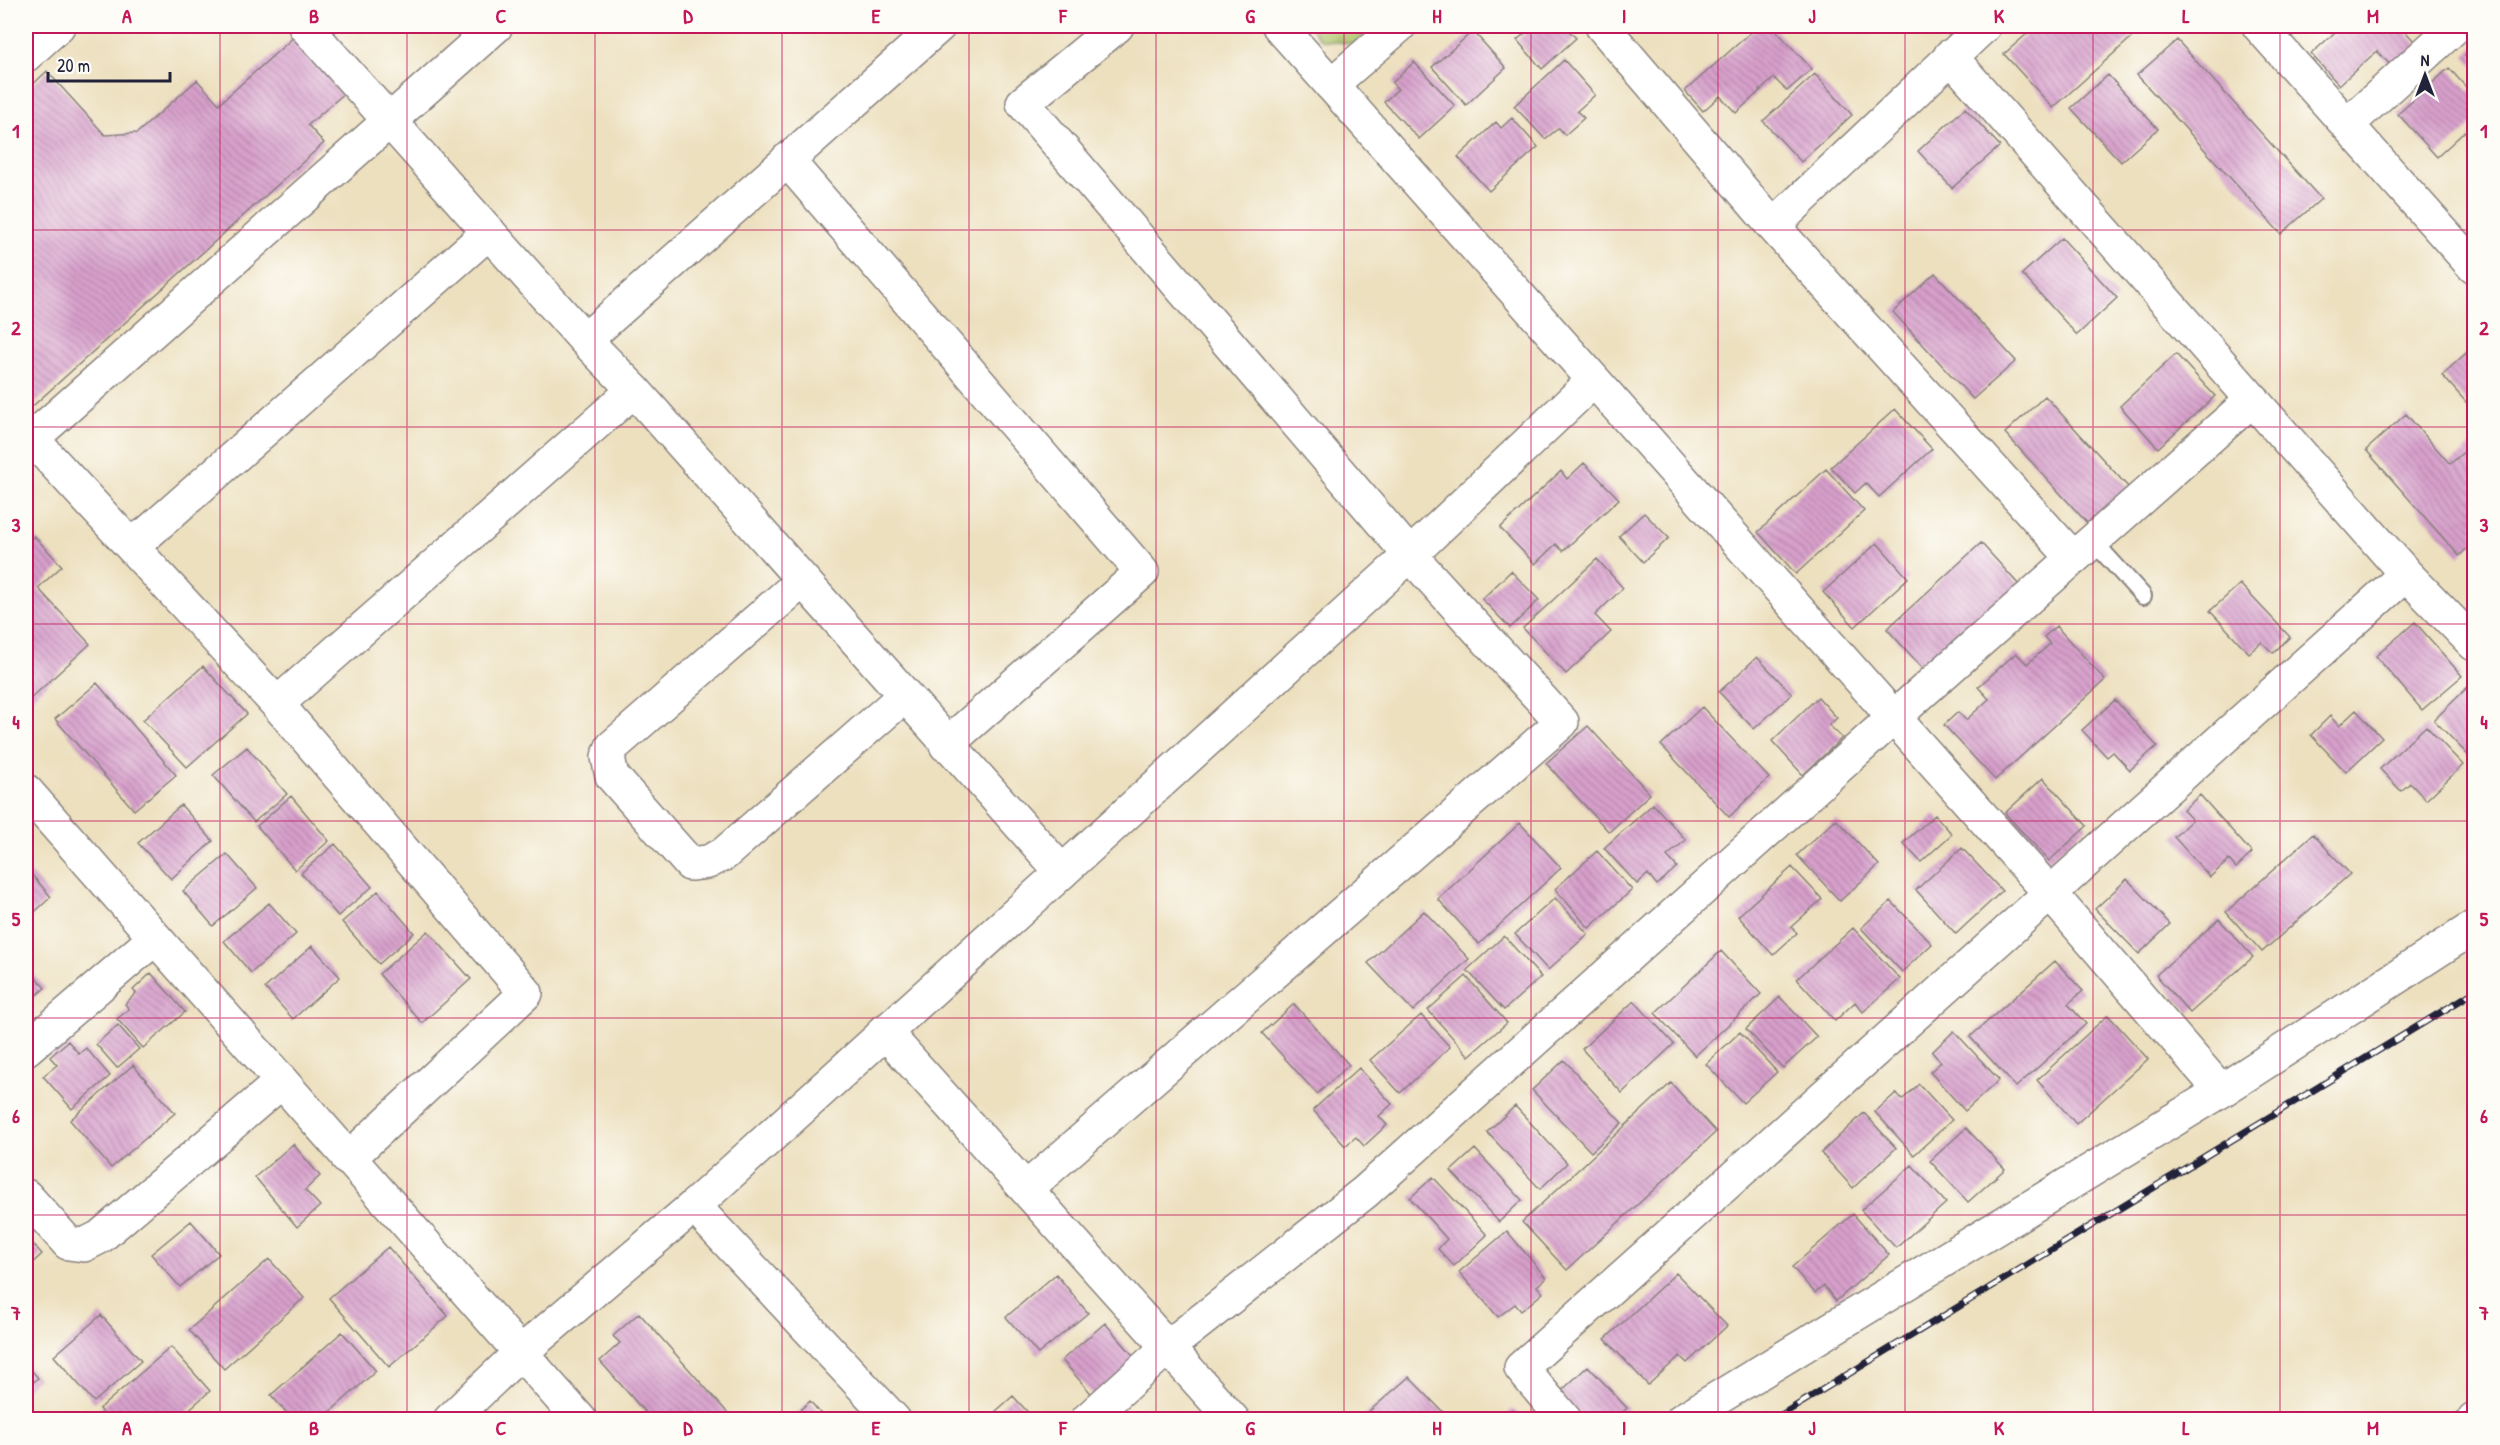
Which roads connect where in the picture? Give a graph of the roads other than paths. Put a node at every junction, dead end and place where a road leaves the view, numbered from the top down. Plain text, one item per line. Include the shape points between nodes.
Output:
1 (58, 26) edge
2 (305, 26) edge
3 (496, 26) edge
4 (939, 26) edge
5 (1117, 26) edge
6 (1279, 26) edge
7 (1399, 26) edge
8 (1602, 26) edge
9 (1984, 26) edge
10 (2259, 26) edge
11 (2456, 26) edge
12 (26, 55) edge
13 (1950, 56) junction
14 (1331, 85) junction
15 (389, 120) junction
16 (2348, 124) junction
17 (787, 160) junction
18 (1773, 226) junction
19 (489, 232) junction
20 (2470, 253) edge
21 (585, 340) junction
22 (1593, 381) junction
23 (634, 390) junction
24 (2253, 399) junction
25 (28, 442) edge
26 (130, 545) junction
27 (2083, 549) junction
28 (1410, 555) junction
29 (2406, 574) junction
30 (802, 581) junction
31 (2143, 596) dead end
32 (2475, 644) edge
33 (904, 696) junction
34 (277, 704) junction
35 (1893, 718) junction
36 (946, 744) junction
37 (29, 804) edge
38 (1062, 872) junction
39 (2050, 893) junction
40 (2475, 927) edge
41 (155, 938) junction
42 (884, 1031) junction
43 (26, 1049) edge
44 (281, 1083) junction
45 (2221, 1090) junction
46 (348, 1159) junction
47 (1027, 1188) junction
48 (26, 1196) edge
49 (694, 1206) junction
50 (1168, 1346) junction
51 (519, 1354) junction
52 (450, 1419) edge
53 (579, 1419) edge
54 (894, 1419) edge
55 (1087, 1419) edge
56 (1233, 1419) edge
57 (1565, 1419) edge
58 (1682, 1419) edge

1 - 12 street
2 - 15 street
3 - 15 street
4 - 17 street
5 - 28 street via 1023,103
6 - 14 street
7 - 14 street
8 - 18 street
9 - 13 street
10 - 16 street
11 - 16 street
13 - 18 street
13 - 24 street
14 - 22 street
15 - 19 street
15 - 25 street
16 - 20 street
17 - 21 street
17 - 36 street via 1142,572
18 - 27 street
19 - 21 street
19 - 26 street
21 - 23 street
22 - 28 street
22 - 35 street
23 - 30 street
23 - 34 street
24 - 27 street
24 - 29 street
25 - 26 street
26 - 34 street
27 - 31 lane
27 - 35 street
28 - 38 street
28 - 47 street via 1562,722
29 - 32 street
29 - 39 street
30 - 33 street
30 - 33 street via 612,747 608,764 612,776 690,864 708,862 724,854
33 - 36 street
34 - 46 street via 525,993
35 - 39 street
35 - 50 street via 1365,1192
36 - 38 street
37 - 41 street
38 - 42 street
39 - 45 street
39 - 57 street via 1521,1368
40 - 45 street
41 - 43 street
41 - 44 street
42 - 47 street
42 - 49 street
44 - 46 street
44 - 48 street via 100,1237 84,1245 68,1243
45 - 58 street
46 - 51 street
47 - 50 street
49 - 51 street
49 - 54 street
50 - 55 street
50 - 56 street
51 - 52 street
51 - 53 street

